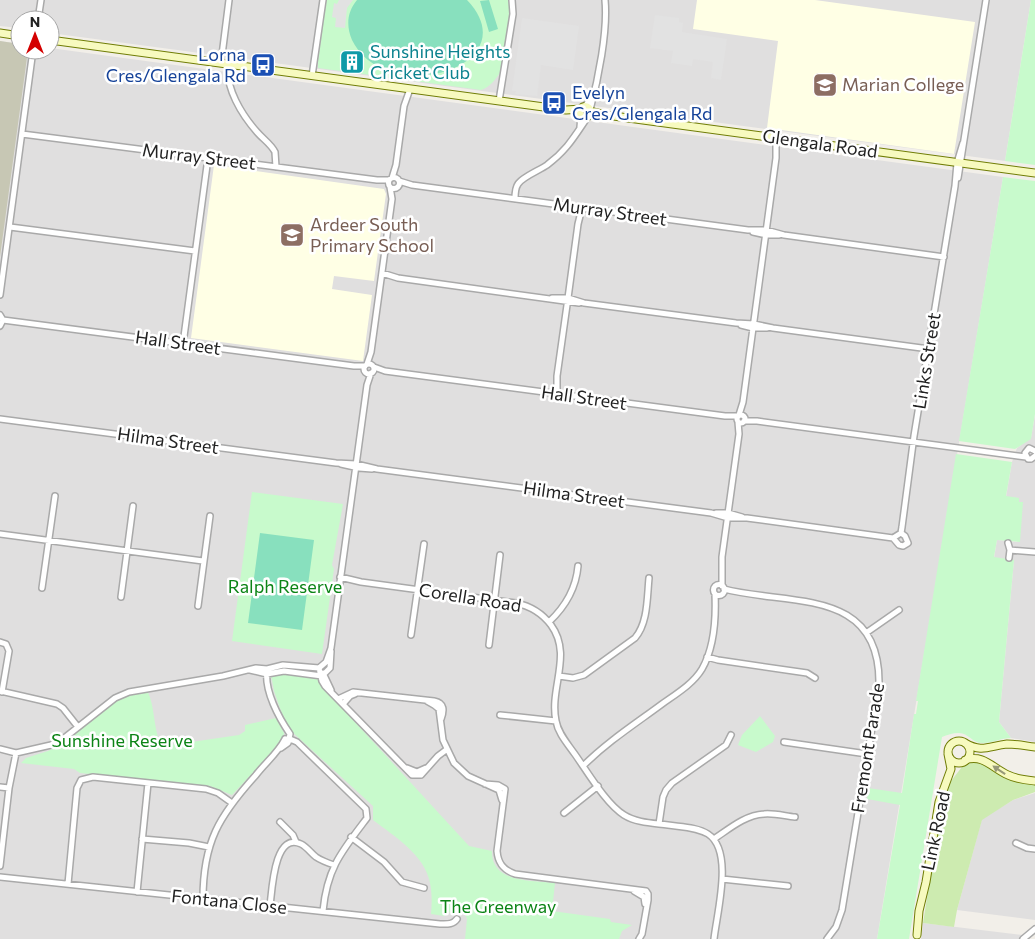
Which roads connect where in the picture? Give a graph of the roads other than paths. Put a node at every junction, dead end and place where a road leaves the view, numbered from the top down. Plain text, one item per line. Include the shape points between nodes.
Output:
1 (229, 0) edge
2 (323, 0) edge
3 (512, 0) edge
4 (605, 0) edge
5 (986, 0) edge
6 (60, 41) edge
7 (33, 60) edge
8 (225, 64) junction
9 (312, 76) junction
10 (406, 88) junction
11 (499, 101) junction
12 (585, 113) junction
13 (22, 134) junction
14 (779, 139) junction
15 (208, 158) junction
16 (959, 163) junction
17 (273, 166) junction
18 (1035, 173) edge
19 (394, 183) junction
20 (514, 199) junction
21 (580, 208) junction
22 (10, 227) junction
23 (766, 233) junction
24 (196, 251) junction
25 (944, 256) junction
26 (381, 276) junction
27 (0, 295) edge
28 (567, 300) junction
29 (1, 317) edge
30 (0, 326) edge
31 (753, 326) junction
32 (183, 344) junction
33 (929, 350) junction
34 (369, 369) junction
35 (555, 394) junction
36 (0, 419) edge
37 (741, 419) junction
38 (914, 441) junction
39 (1035, 444) edge
40 (1035, 451) edge
41 (1030, 455) edge
42 (356, 466) junction
43 (55, 496) dead end
44 (133, 506) dead end
45 (210, 516) dead end
46 (728, 516) junction
47 (0, 534) edge
48 (897, 535) joint
49 (49, 540) junction
50 (1008, 543) dead end
51 (424, 544) dead end
52 (126, 550) junction
53 (1010, 550) junction
54 (1034, 553) edge
55 (500, 556) dead end
56 (1009, 558) dead end
57 (203, 561) junction
58 (578, 566) dead end
59 (649, 578) dead end
60 (340, 580) junction
61 (42, 588) dead end
62 (418, 590) junction
63 (720, 590) junction
64 (121, 597) dead end
65 (495, 600) junction
66 (198, 606) dead end
67 (899, 610) dead end
68 (549, 622) junction
69 (866, 633) junction
70 (411, 635) dead end
71 (0, 642) edge
72 (488, 645) dead end
73 (331, 648) junction
74 (708, 657) junction
75 (319, 668) junction
76 (267, 672) junction
77 (322, 675) junction
78 (559, 676) junction
79 (815, 678) dead end
80 (1, 691) edge
81 (361, 693) junction
82 (338, 699) junction
83 (343, 704) junction
84 (500, 715) dead end
85 (556, 721) junction
86 (78, 727) junction
87 (731, 735) dead end
88 (288, 740) junction
89 (784, 742) dead end
90 (965, 743) junction
91 (1035, 747) edge
92 (0, 749) edge
93 (16, 753) junction
94 (448, 753) junction
95 (867, 754) junction
96 (948, 754) junction
97 (964, 761) junction
98 (582, 763) junction
99 (947, 781) junction
100 (1035, 781) edge
101 (148, 783) junction
102 (598, 786) junction
103 (0, 787) edge
104 (9, 788) junction
105 (232, 803) junction
106 (564, 812) dead end
107 (796, 817) dead end
108 (280, 822) dead end
109 (659, 824) junction
110 (351, 837) junction
111 (142, 839) junction
112 (714, 839) junction
113 (296, 842) junction
114 (1016, 843) dead end
115 (209, 847) junction
116 (1035, 849) edge
117 (334, 865) junction
118 (0, 866) edge
119 (0, 877) edge
120 (722, 879) junction
121 (68, 884) junction
122 (788, 886) dead end
123 (424, 888) dead end
124 (137, 892) junction
125 (203, 899) junction
126 (270, 906) junction
127 (323, 912) junction
128 (457, 919) dead end
129 (1035, 929) edge
130 (917, 937) edge
131 (638, 939) edge
132 (714, 939) edge
133 (827, 939) edge
134 (1023, 939) edge

1 - 8 street
2 - 9 street
3 - 11 street via 513,14
4 - 12 street via 594,95
5 - 16 street, Links Street
6 - 8 street, Glengala Road
7 - 13 street
8 - 9 street, Glengala Road
8 - 17 street via 237,103 254,129 274,150
9 - 10 street, Glengala Road
10 - 11 street, Glengala Road
10 - 19 street
11 - 12 street, Glengala Road
12 - 14 street, Glengala Road
12 - 20 street via 571,143 540,170 520,182
13 - 15 street, Murray Street
13 - 22 street
14 - 16 street, Glengala Road
14 - 23 street
15 - 17 street, Murray Street
15 - 24 street
16 - 18 street, Glengala Road
16 - 25 street, Links Street
17 - 19 street, Murray Street
19 - 20 street, Murray Street
19 - 26 street
20 - 21 street, Murray Street
21 - 23 street, Murray Street
21 - 28 street
22 - 24 street
22 - 27 street
23 - 25 street, Murray Street
23 - 31 street
24 - 32 street
25 - 33 street, Links Street
26 - 28 street
26 - 34 street
28 - 31 street
28 - 35 street
29 - 30 street
29 - 32 street, Hall Street
31 - 33 street
31 - 37 street
32 - 34 street, Hall Street
33 - 38 street, Links Street
34 - 35 street, Hall Street
34 - 42 street
35 - 37 street, Hall Street
36 - 42 street, Hilma Street
37 - 38 street, Hall Street
37 - 46 street
38 - 41 street, Hall Street
38 - 48 street, Links Street
39 - 41 street, Hall Street
40 - 41 street
42 - 46 street, Hilma Street
42 - 60 street
43 - 49 street
44 - 52 street
45 - 57 street
46 - 48 street, Hilma Street
46 - 63 street
47 - 49 street
49 - 52 street
49 - 61 street
50 - 53 street
51 - 62 street
52 - 57 street
52 - 64 street
53 - 54 street
53 - 56 street
55 - 65 street
57 - 66 street
58 - 68 street via 570,597
59 - 78 street via 644,622 635,638 584,675 573,678
60 - 62 street, Corella Road
60 - 73 street
62 - 65 street, Corella Road
62 - 70 street
63 - 69 street, Fremont Parade via 827,606 853,620
63 - 74 street
65 - 68 street, Corella Road via 525,606
65 - 72 street
67 - 69 street
68 - 78 street, Corella Road via 560,644
69 - 95 street, Fremont Parade via 876,655 879,673
71 - 80 street via 9,651
73 - 75 street via 326,662
73 - 77 street via 331,664 328,672
74 - 79 street via 808,673
74 - 98 street via 688,685
75 - 76 street via 279,665
75 - 77 street
76 - 77 street
76 - 86 street via 256,668 122,695
76 - 88 street via 270,693
77 - 82 street
78 - 85 street, Corella Road
80 - 86 street via 57,704
81 - 82 street via 350,692
81 - 83 street via 350,696
81 - 94 street via 440,703 443,710 441,735
82 - 83 street
83 - 94 street via 404,766 414,772
84 - 85 street
85 - 98 street, Corella Road via 560,734
86 - 93 street via 52,745
87 - 109 street via 726,744 666,790
88 - 105 street
88 - 110 street via 303,749 366,809 367,818
89 - 95 street
90 - 91 street via 982,749 1008,744
90 - 96 street via 957,741 952,744
90 - 97 street via 970,751
92 - 93 street
93 - 104 street
94 - 131 street via 463,772 499,790 502,796 497,854 504,869 515,874 639,893 644,897 646,908 642,934
95 - 133 street, Fremont Parade via 842,910
96 - 97 street via 954,762
96 - 99 street, Link Road via 951,768
97 - 99 street, Link Road
100 -> 97 street via 1009,776 982,759
98 - 102 street, Corella Road
99 - 130 street, Link Road via 939,802 918,911
101 - 105 street via 206,789
101 - 111 street
101 - 121 street via 93,777 81,780 77,788
102 - 106 street
102 - 109 street, Corella Road via 624,815
103 - 104 street
104 - 118 street
105 - 115 street
107 - 112 street via 753,815
108 - 113 street
109 - 112 street, Corella Road via 700,830
110 - 117 street
110 - 123 street via 384,862 402,882
111 - 115 street
111 - 124 street
112 - 120 street via 722,854
113 - 117 street via 322,861
113 - 126 street via 286,846 275,864
114 - 116 street
115 - 125 street
117 - 127 street via 326,887
119 - 121 street, Fontana Close
120 - 122 street
120 - 132 street
121 - 124 street, Fontana Close
124 - 125 street, Fontana Close
125 - 126 street, Fontana Close
126 - 127 street, Fontana Close
127 - 128 street, Fontana Close via 440,924 450,924
129 - 134 street

